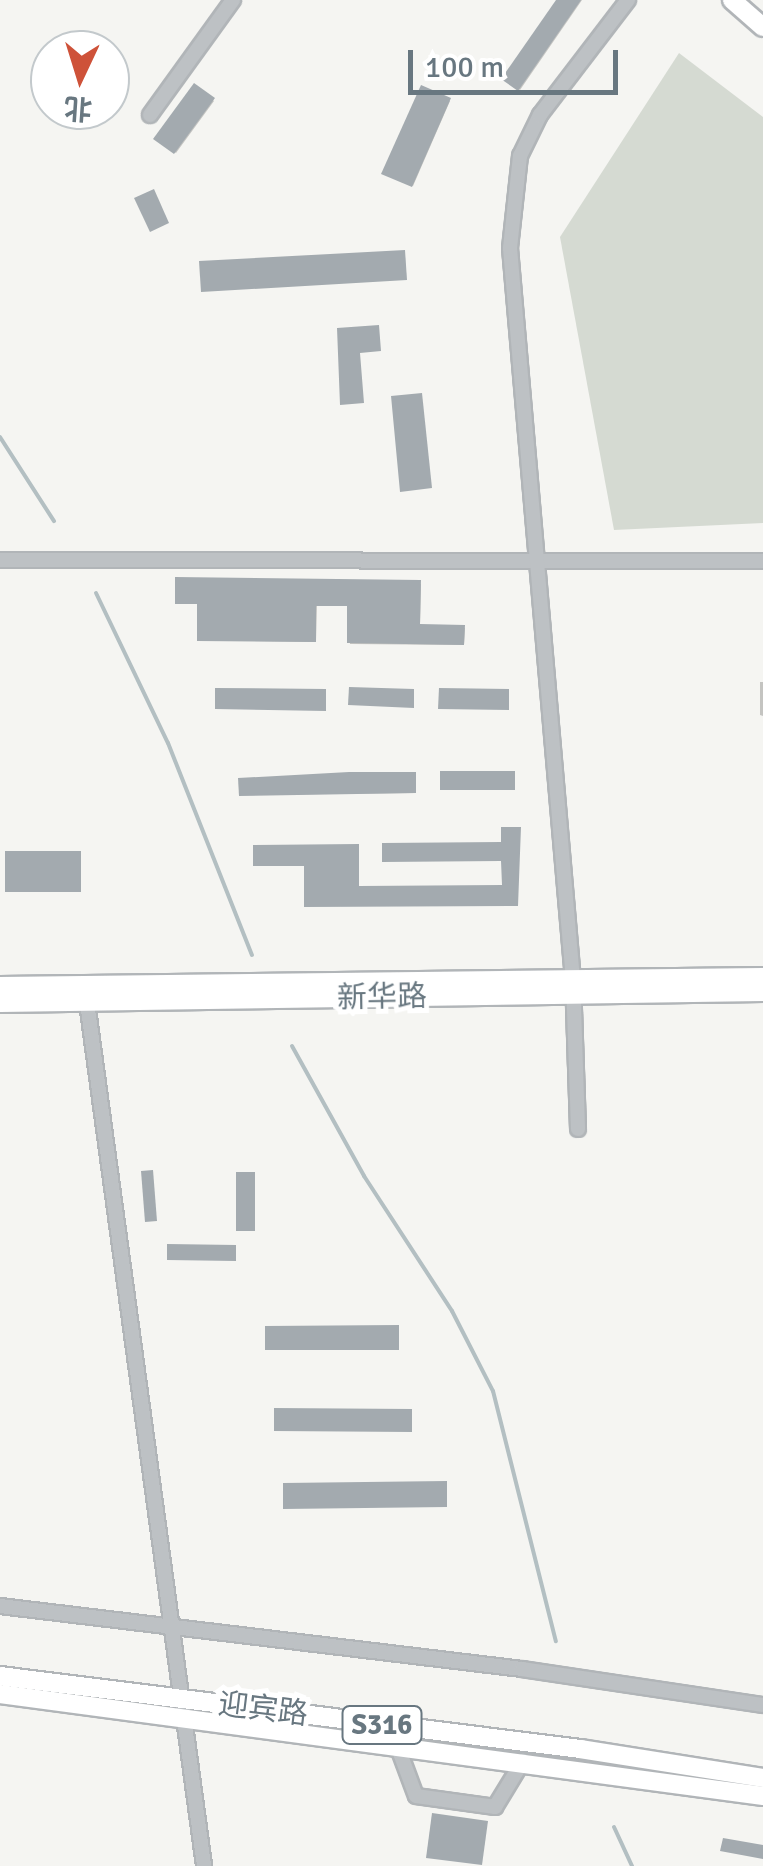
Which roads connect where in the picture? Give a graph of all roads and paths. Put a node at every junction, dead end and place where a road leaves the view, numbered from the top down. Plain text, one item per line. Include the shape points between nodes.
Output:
1 (234, 0) edge
2 (628, 0) edge
3 (732, 0) edge
4 (763, 27) edge
5 (150, 115) dead end
6 (536, 558) junction
7 (0, 560) edge
8 (763, 561) edge
9 (763, 977) edge
10 (0, 986) edge
11 (573, 988) junction
12 (763, 992) edge
13 (86, 994) junction
14 (0, 1003) edge
15 (578, 1129) dead end
16 (0, 1606) edge
17 (171, 1628) junction
18 (0, 1676) edge
19 (0, 1694) edge
20 (763, 1705) edge
21 (182, 1709) junction
22 (397, 1745) junction
23 (523, 1761) junction
24 (763, 1778) edge
25 (763, 1796) edge
26 (204, 1866) edge

1 - 5 street
2 - 6 street via 540,115 520,156 512,197 510,248
3 - 4 main road
6 - 7 street
6 - 8 street
6 - 11 street
9 - 11 main road, 新华路
10 - 13 main road, 新华路
11 - 12 main road, 新华路
11 - 13 main road, 新华路
11 - 15 street
13 - 14 main road, 新华路
13 - 17 street
16 - 17 street
17 - 20 street via 522,1668
17 - 21 street
18 - 21 main road, 迎宾路 / S316
19 - 21 main road, 迎宾路 / S316
21 - 22 main road, 迎宾路 / S316
21 - 24 main road, 迎宾路 / S316
21 - 26 street
22 - 23 main road, 迎宾路 / S316
22 - 23 street via 416,1796 495,1807
23 - 25 main road, 迎宾路 / S316

